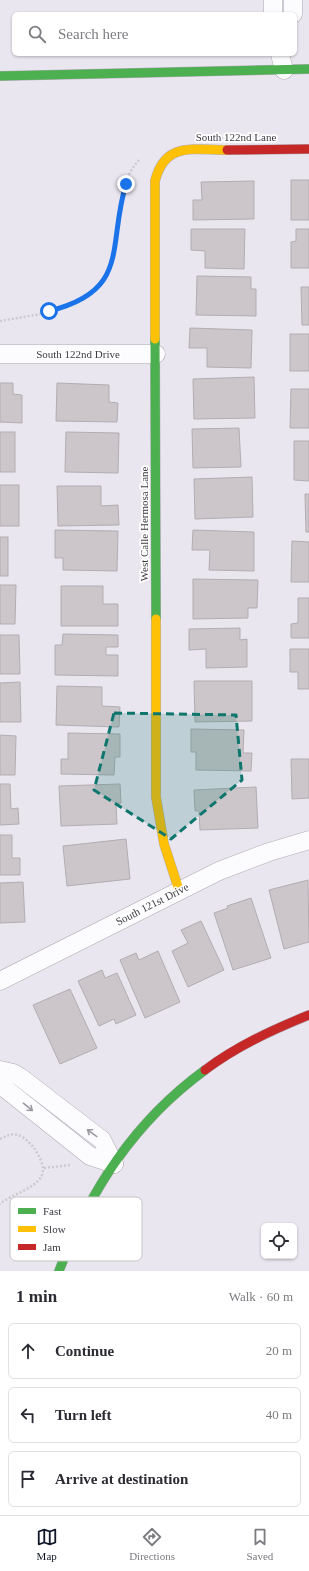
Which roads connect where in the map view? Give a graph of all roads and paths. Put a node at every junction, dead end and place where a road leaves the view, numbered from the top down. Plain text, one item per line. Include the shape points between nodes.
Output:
1 (273, 0) edge
2 (293, 0) edge
3 (273, 12) edge
4 (293, 12) edge
5 (284, 59) edge
6 (309, 69) edge
7 (0, 76) edge
8 (309, 149) edge
9 (165, 157) joint
10 (140, 159) dead end
11 (0, 321) edge
12 (0, 354) edge
13 (156, 354) junction
14 (309, 840) edge
15 (179, 890) junction
16 (0, 981) edge
17 (309, 1015) edge
18 (0, 1070) edge
19 (0, 1080) edge
20 (0, 1139) edge
21 (77, 1164) dead end
22 (114, 1164) junction
23 (44, 1168) junction
24 (92, 1197) edge
25 (0, 1204) edge
26 (63, 1261) edge
27 (59, 1271) edge

1 - 3 street
2 - 4 street
5 - 6 street
5 - 7 street
8 - 9 street, South 122nd Lane via 192,149 173,152
9 - 13 street, West Calle Hermosa Lane via 155,181
10 - 11 path via 132,170 120,202 111,263 100,285 88,296 66,306
12 - 13 street, South 122nd Drive
13 - 15 street, West Calle Hermosa Lane via 156,797 164,850
14 - 15 street, South 121st Drive via 243,861
15 - 16 street, South 121st Drive
17 - 22 street via 258,1037 214,1063 163,1105 133,1137
22 -> 18 street via 102,1140 20,1077
19 -> 22 street via 7,1090 90,1156
20 - 23 path via 10,1134 22,1136 42,1160
21 - 23 path
22 - 24 street
23 - 25 path via 38,1182
26 - 27 street

